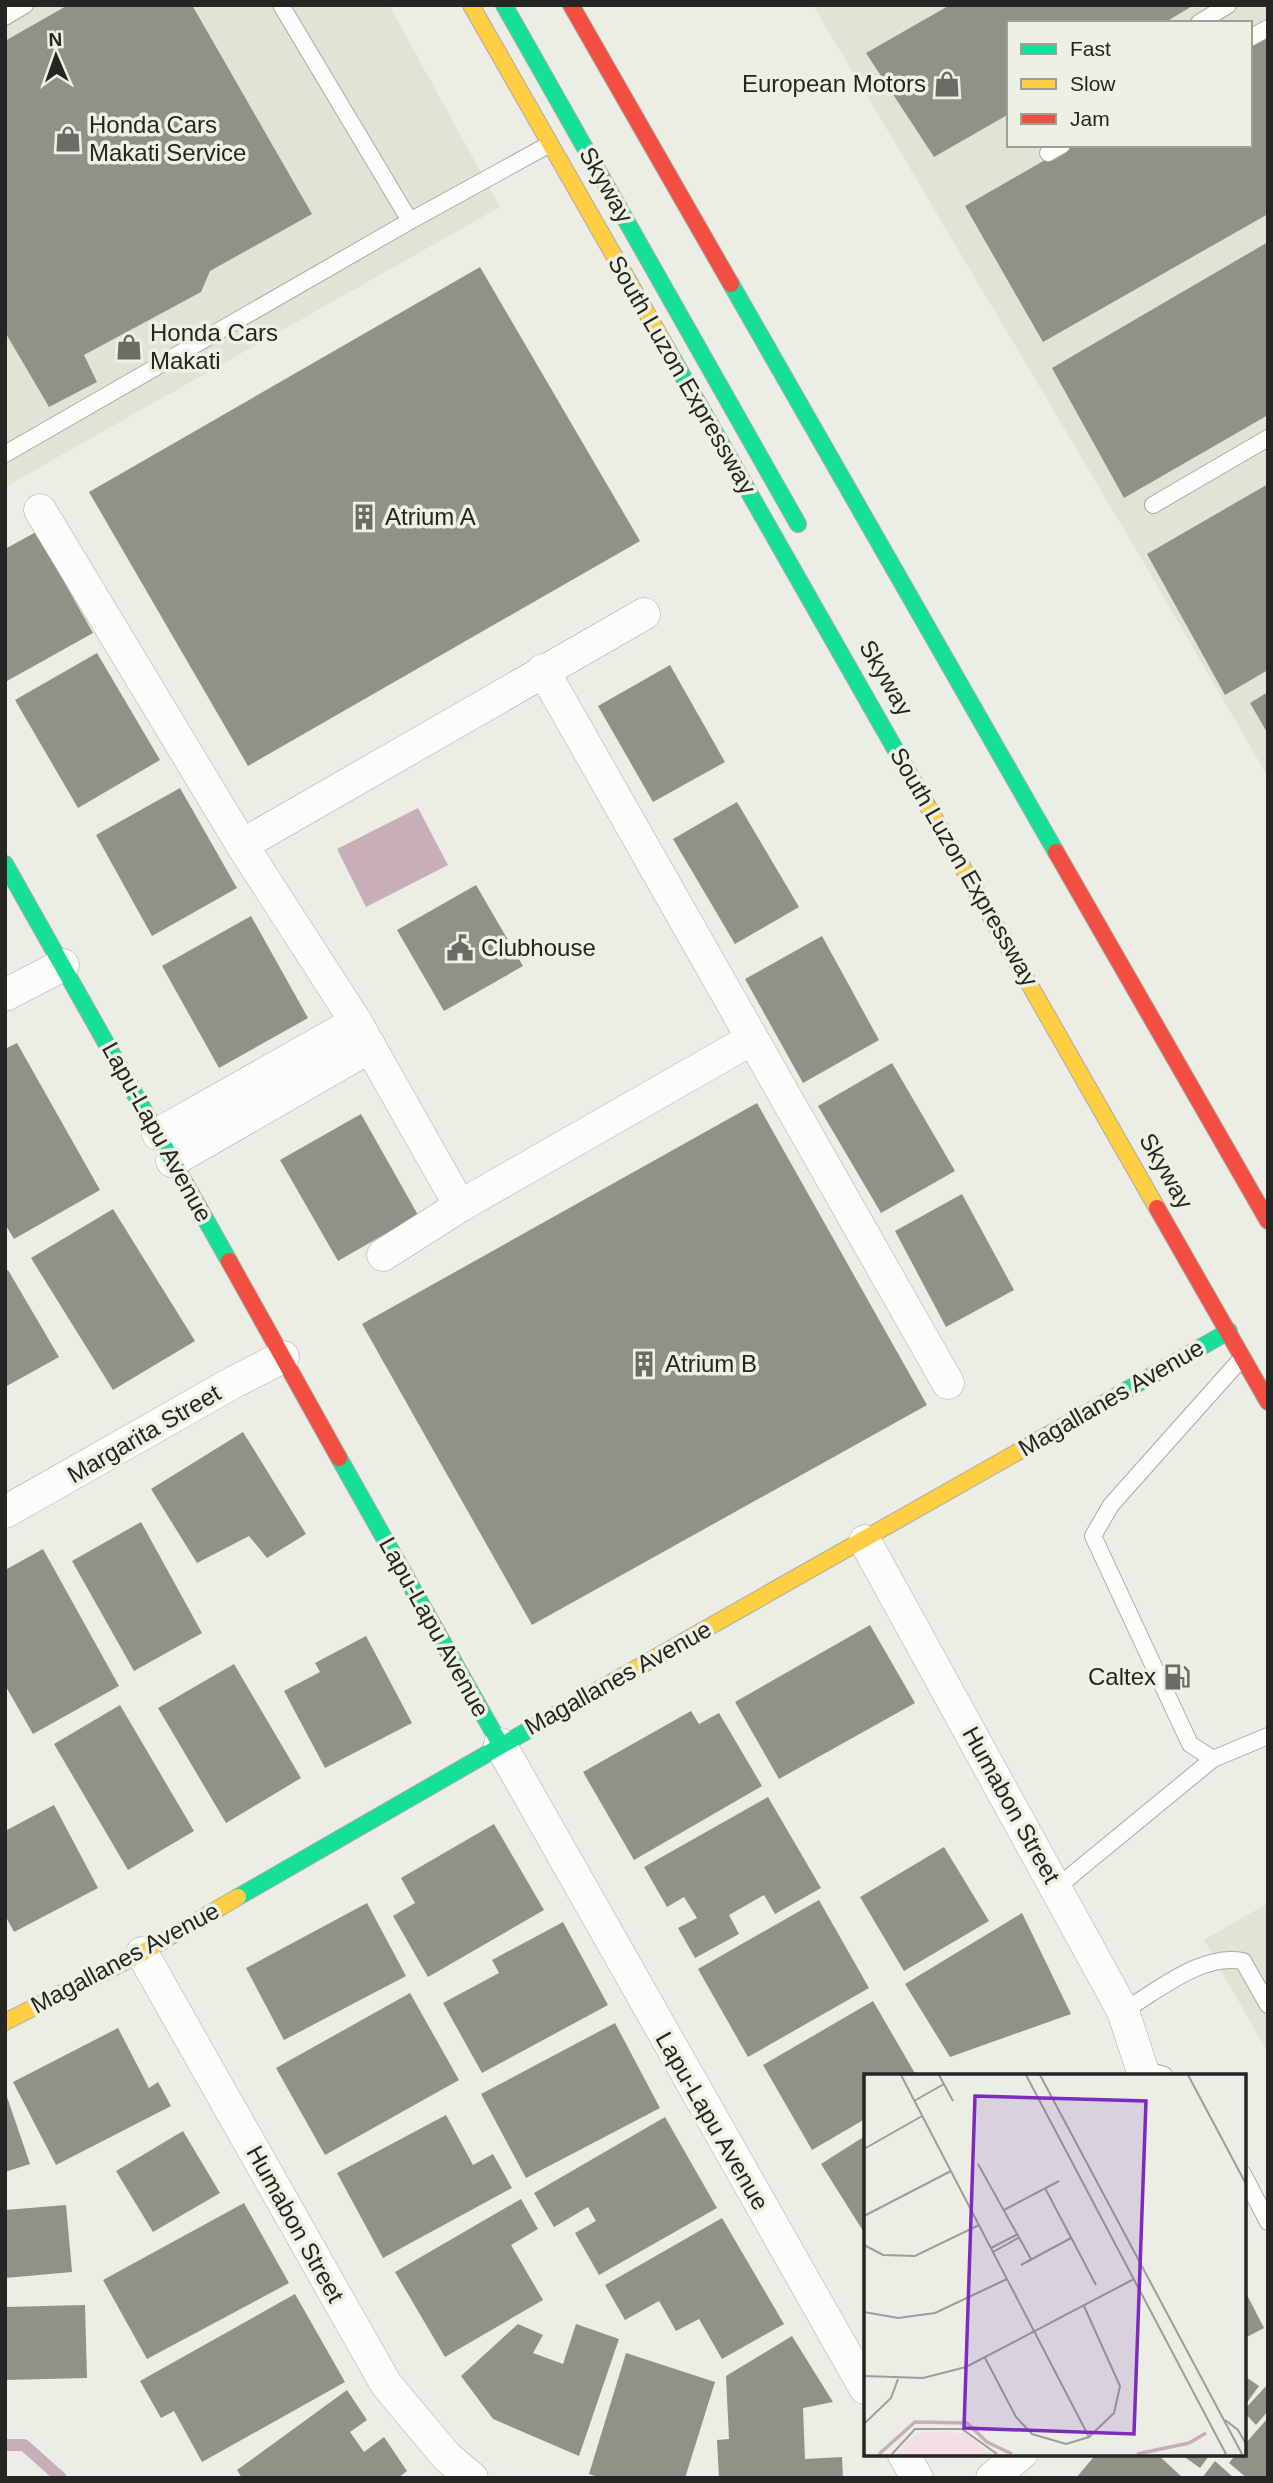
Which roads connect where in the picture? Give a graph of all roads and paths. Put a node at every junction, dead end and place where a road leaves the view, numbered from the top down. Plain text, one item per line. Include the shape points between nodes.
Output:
1 (25, 5) edge
2 (281, 5) edge
3 (471, 5) edge
4 (504, 5) edge
5 (571, 5) edge
6 (578, 5) edge
7 (1228, 5) edge
8 (5, 17) edge
9 (1202, 21) edge
10 (1268, 27) edge
11 (1252, 37) edge
12 (550, 144) junction
13 (410, 220) junction
14 (1268, 438) edge
15 (5, 454) edge
16 (1153, 505) dead end
17 (40, 510) dead end
18 (807, 539) dead end
19 (644, 614) dead end
20 (543, 670) junction
21 (242, 845) junction
22 (5, 864) edge
23 (63, 965) junction
24 (5, 995) edge
25 (363, 1035) junction
26 (752, 1039) junction
27 (165, 1147) junction
28 (460, 1206) junction
29 (1268, 1208) edge
30 (1268, 1221) edge
31 (383, 1255) dead end
32 (1229, 1331) junction
33 (283, 1357) junction
34 (1242, 1358) junction
35 (948, 1382) dead end
36 (1268, 1402) edge
37 (5, 1512) edge
38 (866, 1541) junction
39 (1268, 1736) edge
40 (500, 1744) junction
41 (1213, 1759) junction
42 (1056, 1888) junction
43 (142, 1953) junction
44 (1268, 2005) edge
45 (1123, 2011) junction
46 (5, 2022) edge
47 (1151, 2073) edge
48 (1245, 2178) edge
49 (1268, 2222) edge
50 (864, 2386) edge
51 (904, 2455) edge
52 (1020, 2455) edge
53 (472, 2478) edge
54 (917, 2478) edge
55 (992, 2478) edge

1 - 8 lane
2 - 13 lane
3 - 12 main road, South Luzon Expressway
4 - 18 main road, Skyway
5 - 30 main road
6 - 29 main road
7 - 9 lane
10 - 11 lane
12 - 13 lane
12 - 32 main road, South Luzon Expressway
13 - 15 lane
14 - 16 lane
17 - 21 street
19 - 20 street
20 - 21 street
20 - 26 street
21 - 25 street
22 - 23 main road, Lapu-Lapu Avenue
23 - 24 street
23 - 27 main road, Lapu-Lapu Avenue
25 - 27 street
25 - 28 street
26 - 28 street
26 - 35 street
27 - 33 main road, Lapu-Lapu Avenue
28 - 31 street
32 - 34 main road, South Luzon Expressway
32 - 38 main road, Magallanes Avenue
33 - 37 street, Margarita Street
33 - 40 main road, Lapu-Lapu Avenue
34 - 36 main road, South Luzon Expressway
34 - 41 lane via 1111,1505 1093,1536 1190,1744
38 - 40 main road, Magallanes Avenue
38 - 42 street, Humabon Street
39 - 41 lane
40 - 43 main road, Magallanes Avenue
40 - 50 street, Lapu-Lapu Avenue
41 - 42 lane
42 - 45 street, Humabon Street
43 - 46 main road, Magallanes Avenue
43 - 53 street, Humabon Street via 386,2384 447,2457
44 - 45 lane via 1242,1961 1227,1958 1209,1962
45 - 47 street, Humabon Street
48 - 49 lane
51 - 54 street
52 - 55 street

